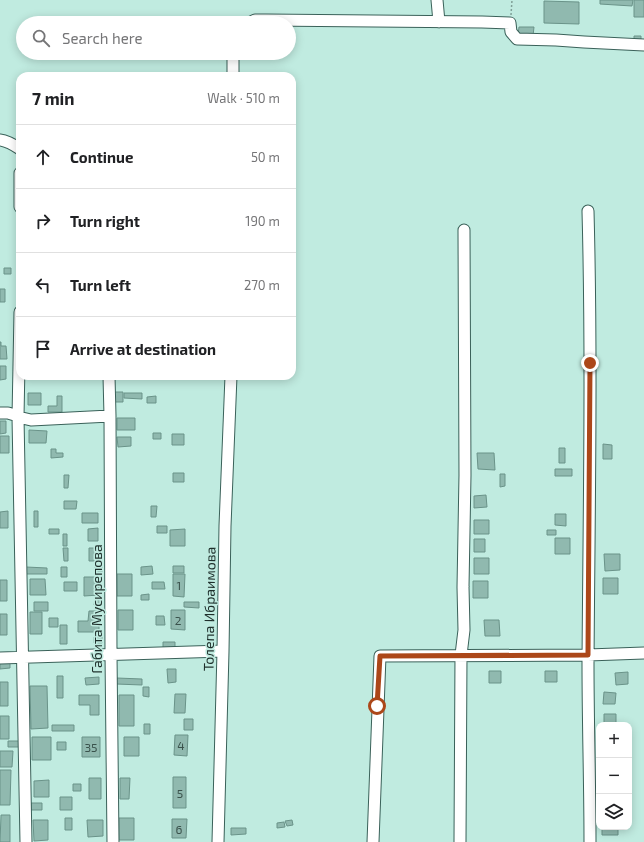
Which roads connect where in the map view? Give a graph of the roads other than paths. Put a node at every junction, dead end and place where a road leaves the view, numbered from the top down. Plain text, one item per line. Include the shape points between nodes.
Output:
1 (437, 0) edge
2 (296, 20) edge
3 (438, 22) junction
4 (644, 45) edge
5 (233, 60) edge
6 (234, 72) edge
7 (0, 140) edge
8 (16, 146) edge
9 (588, 211) dead end
10 (464, 230) dead end
11 (19, 380) edge
12 (109, 380) edge
13 (231, 380) edge
14 (0, 413) edge
15 (18, 416) junction
16 (110, 416) junction
17 (223, 651) junction
18 (644, 653) edge
19 (111, 654) junction
20 (461, 655) junction
21 (588, 655) junction
22 (22, 656) junction
23 (0, 658) edge
24 (26, 842) edge
25 (113, 842) edge
26 (218, 842) edge
27 (373, 842) edge
28 (460, 842) edge
29 (590, 842) edge

1 - 3 street
2 - 3 street
3 - 4 street via 510,23 511,32 517,39
5 - 6 street
7 - 8 street
9 - 21 street
10 - 20 street via 464,630
11 - 15 street
12 - 16 street, Габита Мусирепова
13 - 17 street, Толепа Ибраимова
14 - 15 street
15 - 16 street via 31,420
15 - 22 street
16 - 19 street, Габита Мусирепова
17 - 19 street
17 - 26 street, Толепа Ибраимова
18 - 21 street
19 - 22 street
19 - 25 street, Габита Мусирепова
20 - 21 street
20 - 27 street via 380,656
20 - 28 street
21 - 29 street
22 - 23 street
22 - 24 street

